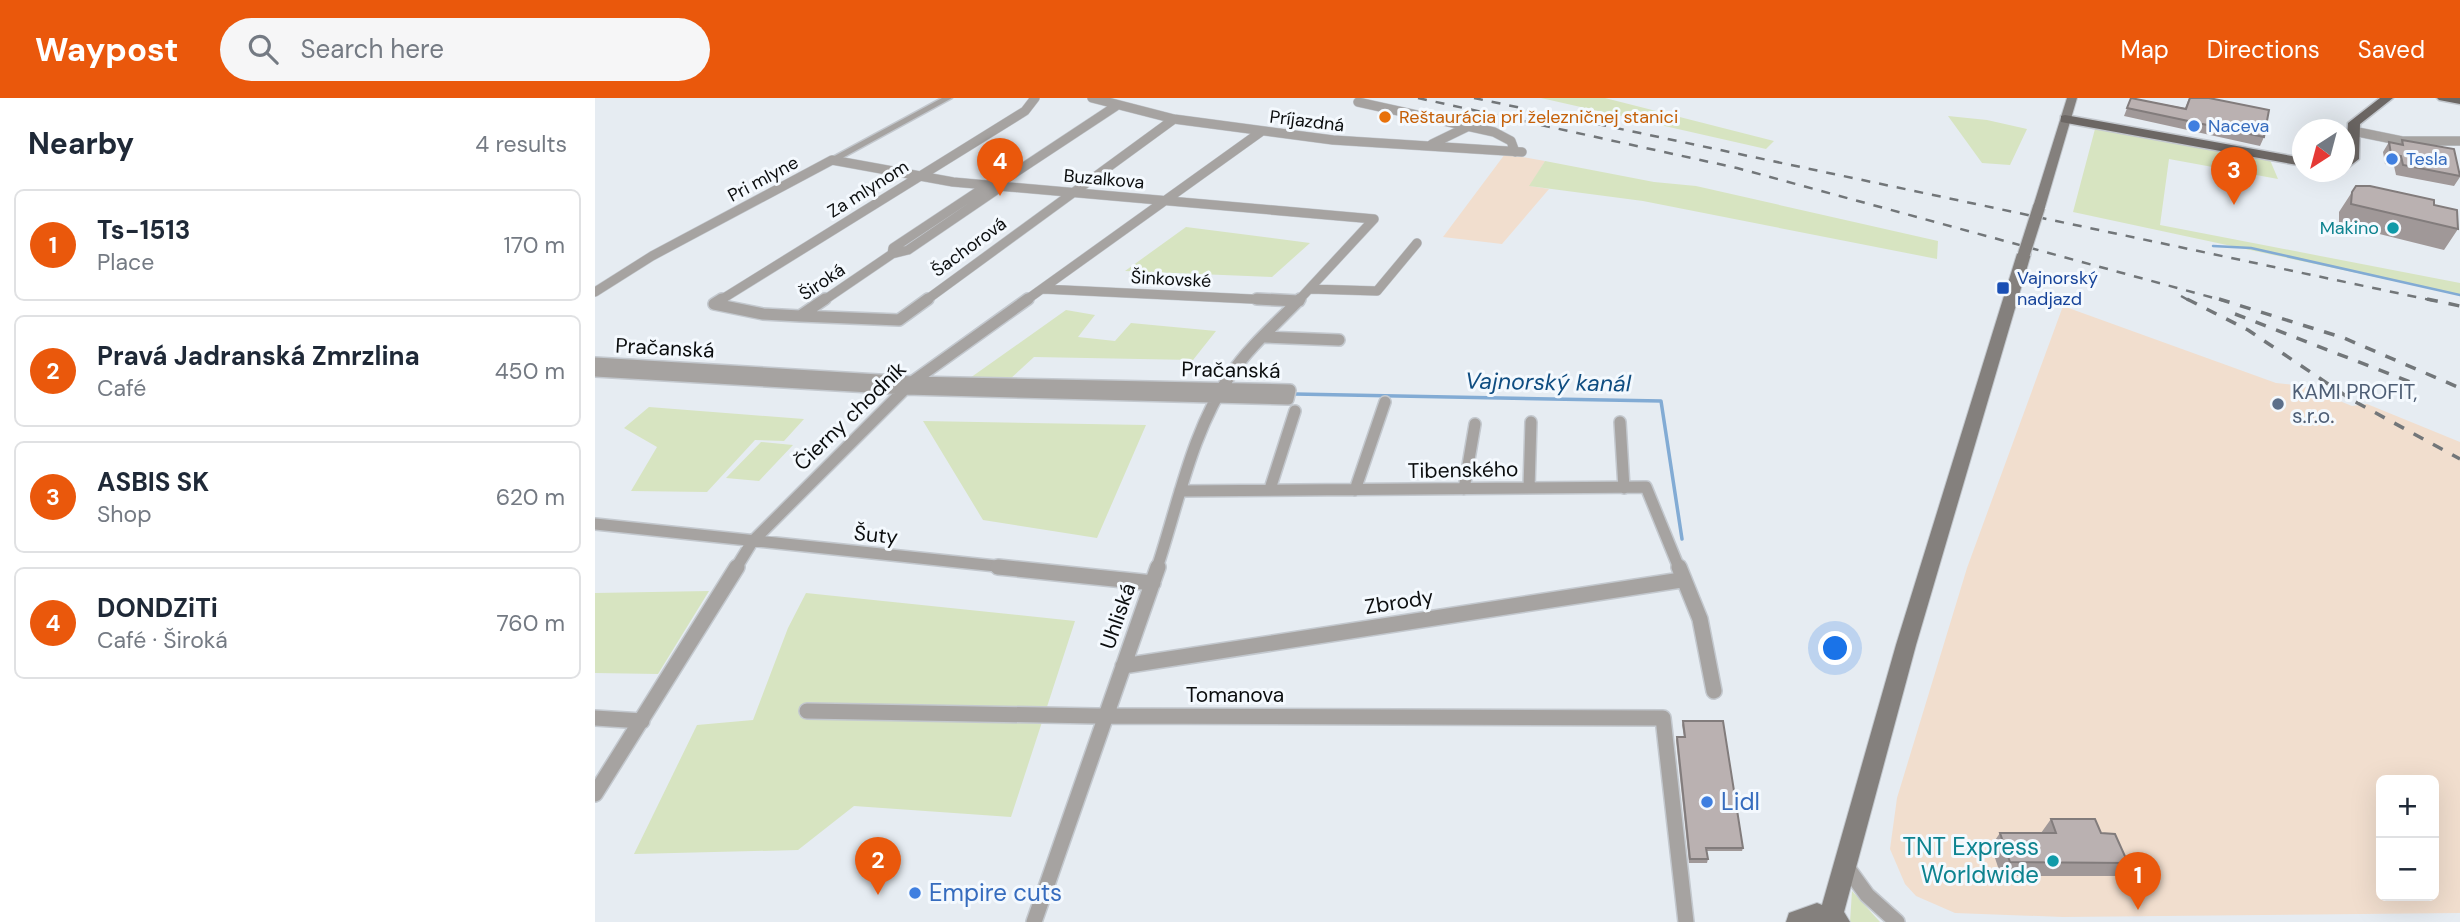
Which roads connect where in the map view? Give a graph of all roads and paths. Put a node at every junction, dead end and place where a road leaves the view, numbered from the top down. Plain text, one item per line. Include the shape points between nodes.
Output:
1 (949, 98) edge
2 (1035, 98) edge
3 (1092, 98) edge
4 (2442, 98) edge
5 (2379, 100) edge
6 (2460, 101) edge
7 (1358, 102) dead end
8 (2071, 102) edge
9 (1116, 106) junction
10 (1174, 119) junction
11 (2064, 124) junction
12 (2097, 124) junction
13 (2355, 124) edge
14 (1469, 126) junction
15 (1262, 131) junction
16 (2355, 131) edge
17 (2460, 141) edge
18 (1429, 146) junction
19 (832, 160) junction
20 (2292, 160) edge
21 (919, 176) junction
22 (995, 186) junction
23 (1075, 192) junction
24 (1166, 200) junction
25 (1374, 219) joint
26 (1417, 243) dead end
27 (1043, 289) junction
28 (1310, 289) junction
29 (595, 292) edge
30 (1299, 300) junction
31 (713, 304) joint
32 (800, 316) junction
33 (1265, 337) junction
34 (1339, 340) dead end
35 (595, 363) edge
36 (595, 371) edge
37 (908, 385) junction
38 (1219, 393) junction
39 (1385, 402) dead end
40 (1295, 411) dead end
41 (1531, 422) dead end
42 (1620, 422) dead end
43 (1475, 424) dead end
44 (1529, 488) junction
45 (1624, 488) junction
46 (1270, 489) junction
47 (1464, 489) junction
48 (1355, 490) junction
49 (1180, 491) junction
50 (595, 524) edge
51 (752, 542) junction
52 (1681, 580) junction
53 (1153, 583) junction
54 (1123, 666) junction
55 (1714, 691) dead end
56 (807, 711) dead end
57 (1104, 716) junction
58 (595, 718) edge
59 (642, 721) junction
60 (595, 794) edge
61 (1846, 866) junction
62 (1834, 920) edge
63 (1034, 922) edge
64 (1686, 922) edge
65 (1798, 922) edge
66 (1897, 922) edge

1 - 19 street, Pri mlyne
2 - 21 street, Za mlynom via 1025,111
3 - 9 street, Príjazdná
4 - 6 main road
5 - 13 main road
7 - 14 street
8 - 11 main road
8 - 12 main road
9 - 10 street, Príjazdná
9 - 22 street, Široká
10 - 15 street, Príjazdná
10 - 23 street, Šachorová
11 - 12 main road
11 - 61 main road, bridge via 1906,645
12 - 20 main road
14 - 18 street
14 - 18 street, Príjazdná via 1505,137 1519,152
15 - 18 street, Príjazdná
15 - 24 street, Čierny chodník
16 - 17 street via 2402,141
19 - 21 street, Buzalkova
19 - 29 street, Pri mlyne via 652,256
21 - 22 street, Buzalkova
21 - 31 street, Za mlynom
22 - 23 street, Buzalkova
22 - 32 street, Široká via 908,250 892,254
23 - 24 street, Buzalkova
23 - 32 street, Šachorová via 899,320
24 - 25 street, Buzalkova
24 - 27 street, Čierny chodník
25 - 28 street, Uhliská
26 - 28 street via 1377,292
27 - 30 street, Šinkovské
27 - 37 street, Čierny chodník
28 - 30 street, Uhliská
30 - 33 street, Uhliská
31 - 32 street, Široká
33 - 34 street
33 - 38 street, Uhliská
35 - 37 street, Pračanská
36 - 37 street, Pračanská
37 - 38 street, Pračanská
37 - 51 street, Čierny chodník
38 - 38 street, Pračanská via 1288,399 1290,390
38 - 49 street, Uhliská
39 - 48 street
40 - 46 street
41 - 44 street
42 - 45 street
43 - 47 street
44 - 45 street, Tibenského
44 - 47 street, Tibenského
45 - 52 street, Tibenského via 1646,487
46 - 48 street, Tibenského
46 - 49 street, Tibenského
47 - 48 street, Tibenského
49 - 53 street, Uhliská
50 - 51 street, Šuty
51 - 53 street, Šuty
51 - 59 street, Čierny chodník
52 - 54 street, Zbrody
52 - 55 street via 1700,619
53 - 54 street, Uhliská
54 - 57 street, Uhliská
56 - 57 street, Tomanova
57 - 63 street, Uhliská
57 - 64 street, Tomanova via 1663,718
58 - 59 street
59 - 60 street, Čierny chodník
61 - 62 main road
61 - 66 street via 1867,895
62 - 65 main road via 1812,915

